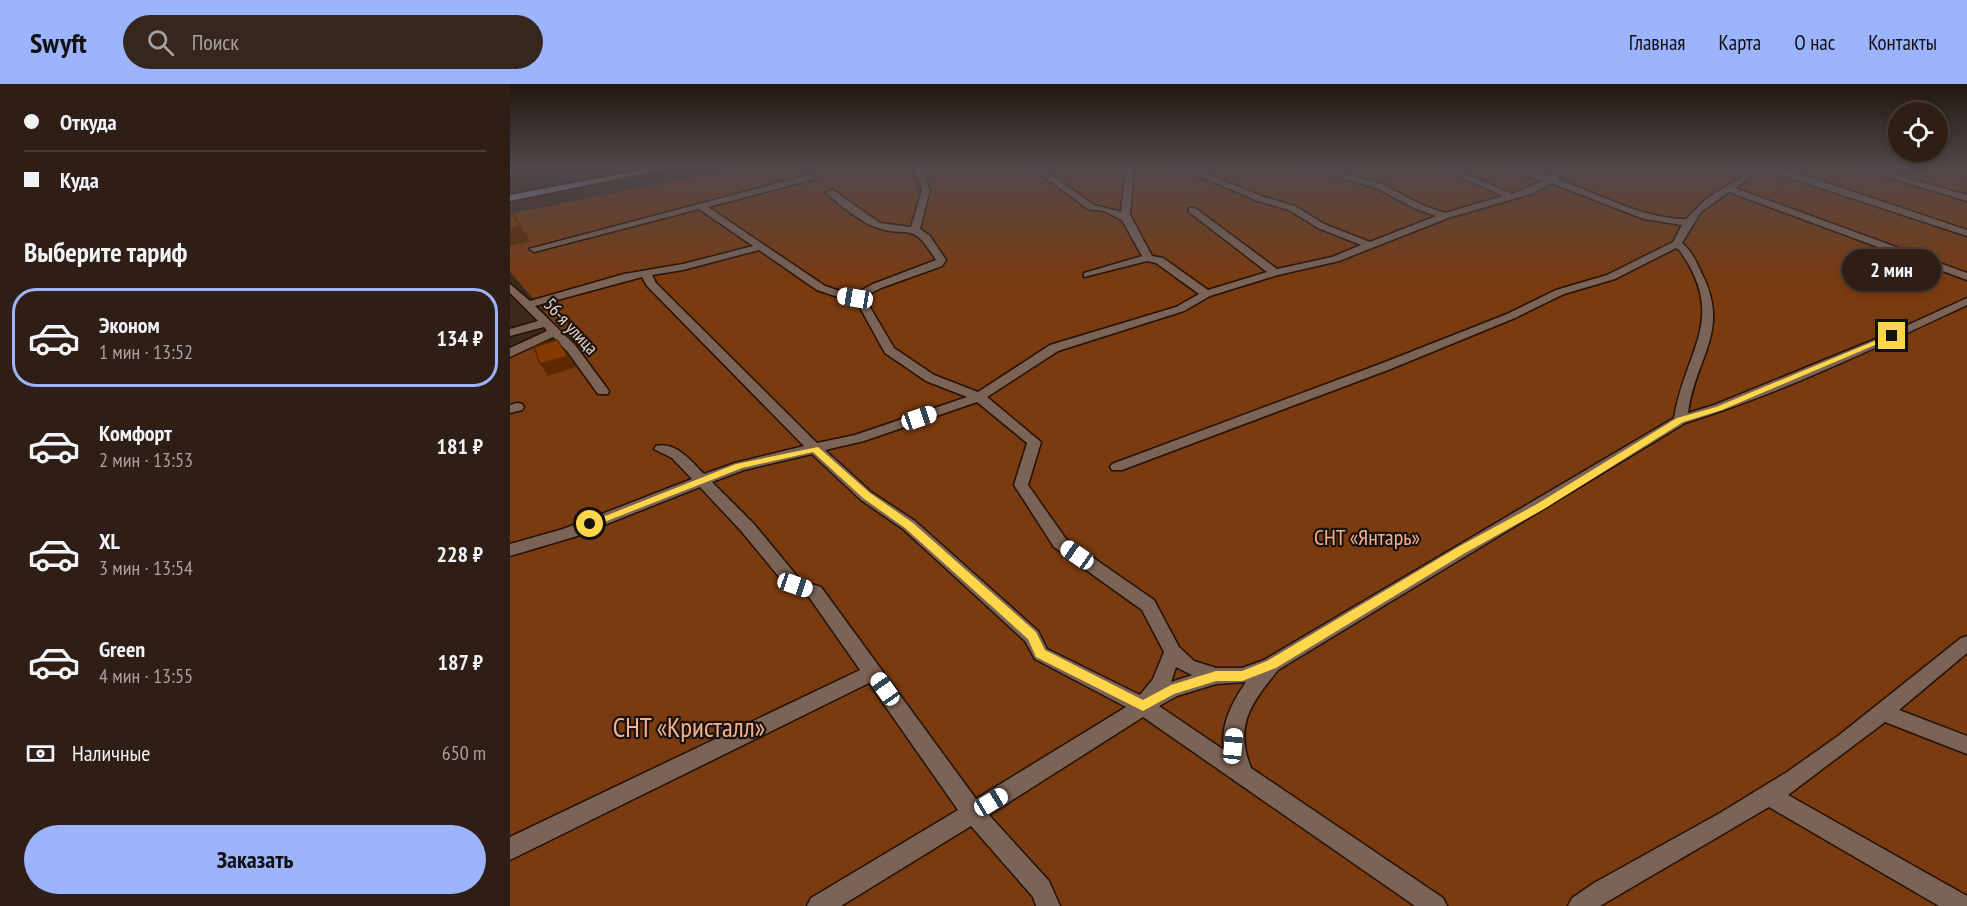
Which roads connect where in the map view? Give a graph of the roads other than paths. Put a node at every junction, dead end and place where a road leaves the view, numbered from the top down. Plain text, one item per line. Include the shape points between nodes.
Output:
1 (708, 205) edge
2 (849, 205) edge
3 (922, 205) edge
4 (1089, 205) edge
5 (1127, 205) edge
6 (1284, 205) edge
7 (1416, 205) edge
8 (1482, 205) edge
9 (1619, 205) edge
10 (1705, 205) edge
11 (1774, 205) edge
12 (1885, 205) edge
13 (702, 207) junction
14 (1192, 210) dead end
15 (1444, 216) junction
16 (1126, 218) junction
17 (1689, 222) junction
18 (915, 230) junction
19 (1967, 233) edge
20 (1366, 244) junction
21 (1677, 244) junction
22 (760, 247) junction
23 (534, 249) dead end
24 (1147, 258) junction
25 (1275, 273) junction
26 (646, 274) junction
27 (1088, 275) dead end
28 (1967, 277) edge
29 (514, 291) edge
30 (1206, 294) junction
31 (855, 298) junction
32 (1967, 301) edge
33 (527, 305) junction
34 (510, 307) edge
35 (545, 323) junction
36 (554, 332) junction
37 (510, 333) edge
38 (510, 354) edge
39 (603, 391) dead end
40 (979, 397) junction
41 (1680, 420) junction
42 (661, 449) dead end
43 (815, 449) junction
44 (1117, 467) dead end
45 (701, 481) junction
46 (510, 550) edge
47 (1967, 643) edge
48 (1173, 652) junction
49 (1271, 664) junction
50 (873, 672) junction
51 (1216, 676) junction
52 (1143, 706) junction
53 (1880, 711) junction
54 (1967, 745) edge
55 (1243, 774) junction
56 (1769, 796) junction
57 (973, 813) junction
58 (510, 849) edge
59 (819, 906) edge
60 (1048, 906) edge
61 (1435, 906) edge
62 (1581, 906) edge
63 (1962, 906) edge

1 - 13 street
2 - 18 street via 877,225
3 - 18 street
4 - 16 street
5 - 16 street
6 - 20 street
7 - 15 street
8 - 15 street
9 - 17 street via 1679,223
10 - 17 street
11 - 28 street
12 - 19 street
13 - 22 street
13 - 23 street
14 - 25 street
15 - 20 street
16 - 24 street
17 - 21 street via 1682,228
18 - 31 street via 927,238 941,260 938,264
20 - 25 street via 1335,259
21 - 41 street via 1685,249 1711,310 1686,384
21 - 44 street via 1611,277 1560,292 1384,367
22 - 26 street
22 - 31 street via 821,288
24 - 27 street
24 - 30 street via 1167,264
25 - 30 street
26 - 33 street
26 - 43 street via 651,284
29 - 33 street, 56-я улица
29 - 34 street
30 - 40 street via 1180,309 1054,348
31 - 40 street via 862,302 889,350 930,378
32 - 41 street via 1719,408
33 - 35 street, 56-я улица
35 - 36 street, 56-я улица
35 - 37 street
36 - 38 street
36 - 39 street, 56-я улица
40 - 43 street
40 - 48 street via 1034,442 1021,485 1060,543 1148,605
41 - 49 street
42 - 45 street via 677,455
43 - 45 street via 750,463
43 - 52 street via 866,496 909,525 1032,636 1041,654
45 - 46 street via 568,533
45 - 50 street via 795,585 815,592
47 - 53 street
48 - 51 street via 1187,666
48 - 52 street via 1161,683
49 - 51 street via 1242,676
49 - 55 street via 1248,693 1235,724 1233,746
50 - 57 street
50 - 58 street
51 - 52 street via 1171,690
52 - 55 street
52 - 57 street
53 - 54 street
53 - 56 street via 1855,735
55 - 61 street
56 - 62 street
56 - 63 street
57 - 59 street
57 - 60 street via 1041,889

